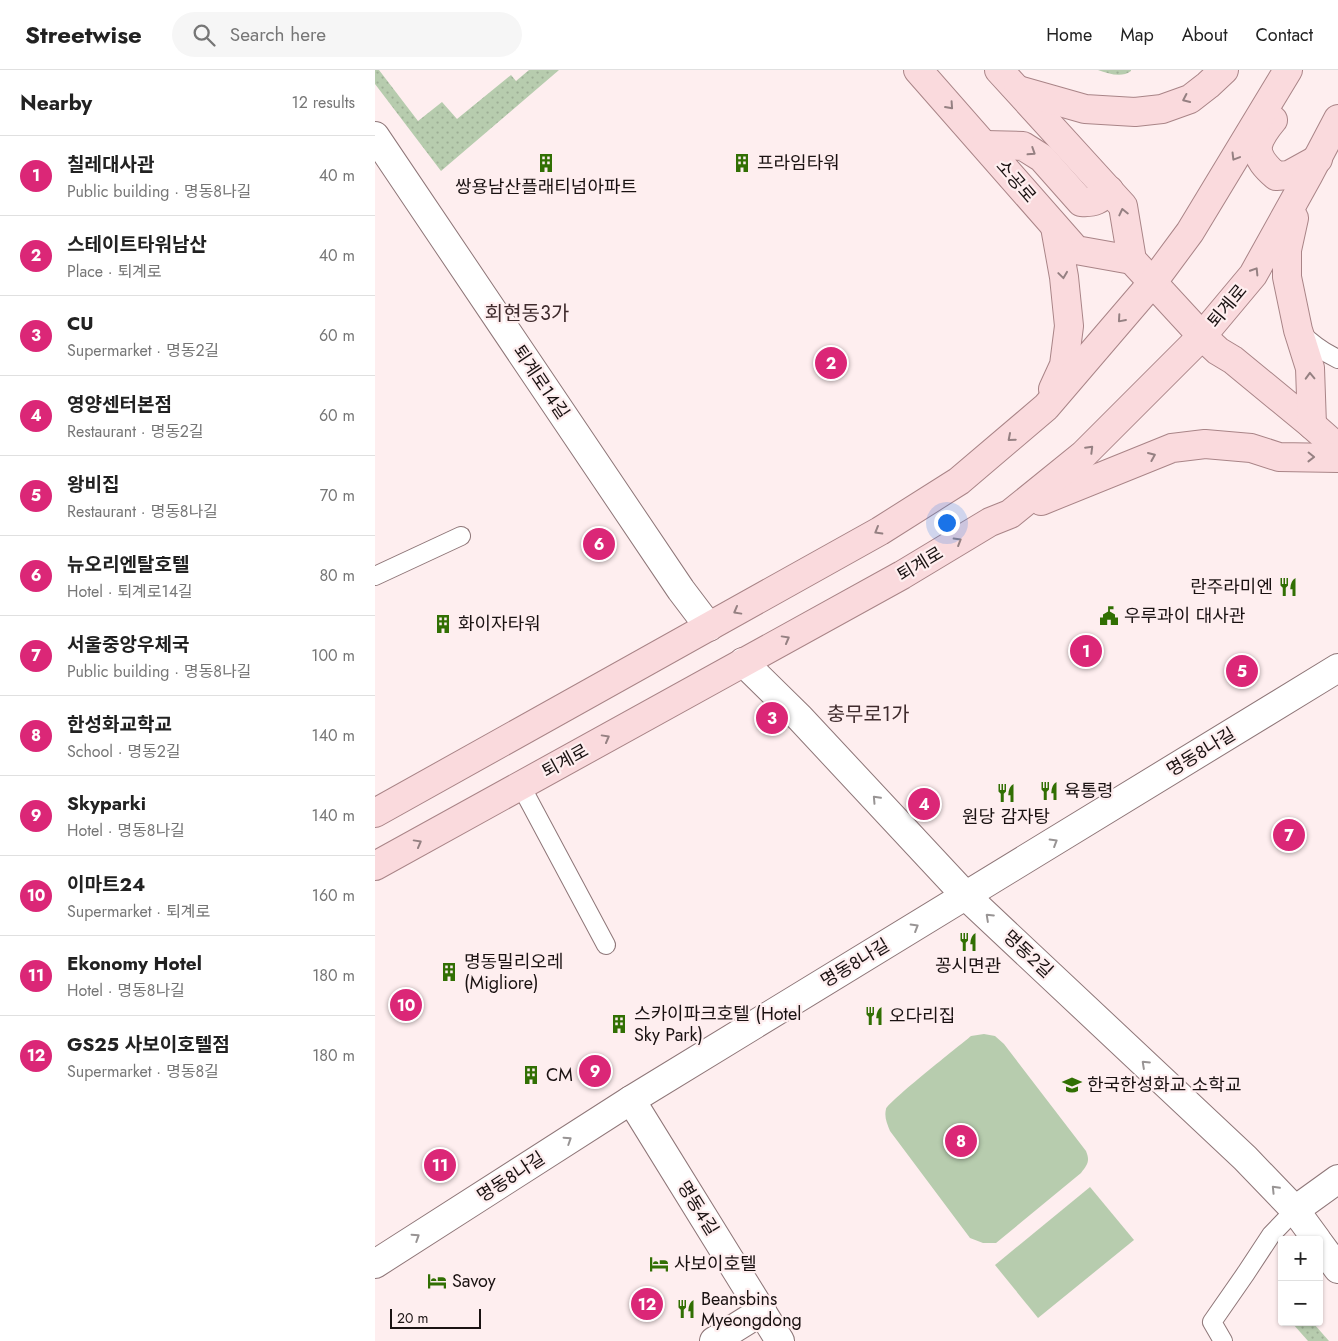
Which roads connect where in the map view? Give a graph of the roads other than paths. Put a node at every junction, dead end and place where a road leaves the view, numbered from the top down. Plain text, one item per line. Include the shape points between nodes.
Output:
1 (918, 70) edge
2 (999, 70) edge
3 (1224, 70) edge
4 (1288, 70) edge
5 (1305, 70) edge
6 (1018, 90) junction
7 (1338, 119) edge
8 (375, 136) edge
9 (985, 145) junction
10 (1313, 168) junction
11 (1109, 190) junction
12 (1055, 227) junction
13 (1132, 260) junction
14 (1153, 282) junction
15 (1298, 330) junction
16 (1202, 336) junction
17 (1338, 359) edge
18 (1046, 407) junction
19 (1312, 425) junction
20 (1338, 448) edge
21 (1338, 458) edge
22 (1010, 514) junction
23 (461, 536) dead end
24 (375, 576) edge
25 (709, 626) junction
26 (743, 662) junction
27 (1338, 668) edge
28 (521, 786) junction
29 (375, 814) edge
30 (375, 866) edge
31 (966, 896) junction
32 (606, 945) dead end
33 (631, 1100) junction
34 (1338, 1179) edge
35 (1295, 1210) junction
36 (1314, 1236) edge
37 (1323, 1248) edge
38 (375, 1264) edge
39 (1338, 1268) edge
40 (762, 1311) junction
41 (714, 1341) edge
42 (781, 1341) edge
43 (1223, 1341) edge

1 -> 9 main road, 소공로
2 - 6 main road
3 -> 6 main road via 1190,98 1162,110 1085,109
4 -> 14 main road via 1190,232
5 - 10 main road via 1258,145 1265,167 1276,176
6 - 11 main road
7 - 10 main road, 퇴계로
8 - 25 street, 퇴계로14길 via 681,590
9 -> 11 main road via 1023,146 1042,158 1081,202 1092,203
9 - 12 main road, 소공로
10 - 15 main road via 1295,214 1287,250 1287,277
16 -> 10 main road, 퇴계로 via 1253,275
13 -> 11 main road via 1123,206
12 - 13 main road, 소공로 via 1076,250
12 -> 18 main road via 1069,326 1064,364
13 - 14 main road
14 - 16 main road
14 -> 18 main road
15 - 17 lane via 1313,345
19 -> 15 main road via 1310,368
16 - 19 main road
22 -> 16 main road, 퇴계로 via 1083,455
18 -> 25 main road via 959,482 880,531
19 - 20 main road
22 -> 21 main road via 1172,448 1205,444 1251,448 1279,457
26 -> 22 main road, 퇴계로
23 - 24 lane
25 - 29 main road
28 -> 26 main road, 퇴계로
31 -> 26 street, 명동2길 via 800,718
31 -> 27 street, 명동8나길
30 -> 28 main road, 퇴계로
28 - 32 lane
33 -> 31 street, 명동8나길
35 -> 31 street, 명동2길 via 1245,1158
38 -> 33 street, 명동8나길
33 - 40 street, 명동4길
34 - 35 street
35 - 36 street, 명동2길
35 - 43 lane via 1271,1235 1211,1322
37 - 39 street
40 - 41 street
40 - 42 street, 명동4길

